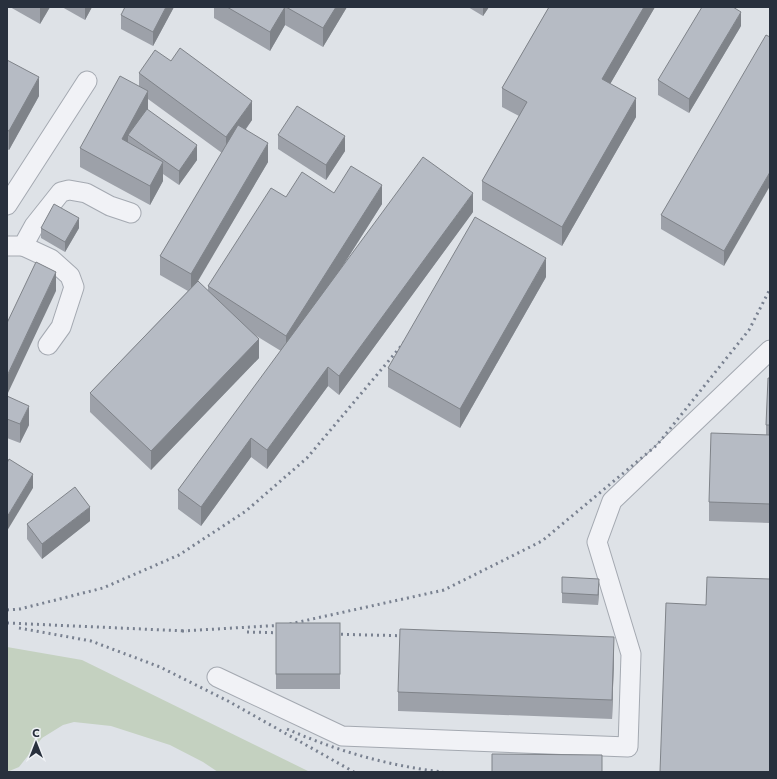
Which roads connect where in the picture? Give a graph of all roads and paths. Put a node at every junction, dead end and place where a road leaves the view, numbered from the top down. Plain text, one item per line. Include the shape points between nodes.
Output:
1 (87, 81) dead end
2 (7, 204) edge
3 (131, 213) dead end
4 (15, 246) edge
5 (48, 345) dead end
6 (770, 350) edge
7 (217, 677) dead end

1 - 2 lane
3 - 4 lane via 110,206 86,193 69,190 61,192
4 - 5 lane via 51,259 70,276 74,288 61,327
6 - 7 lane via 612,501 596,542 631,654 628,747 342,736

